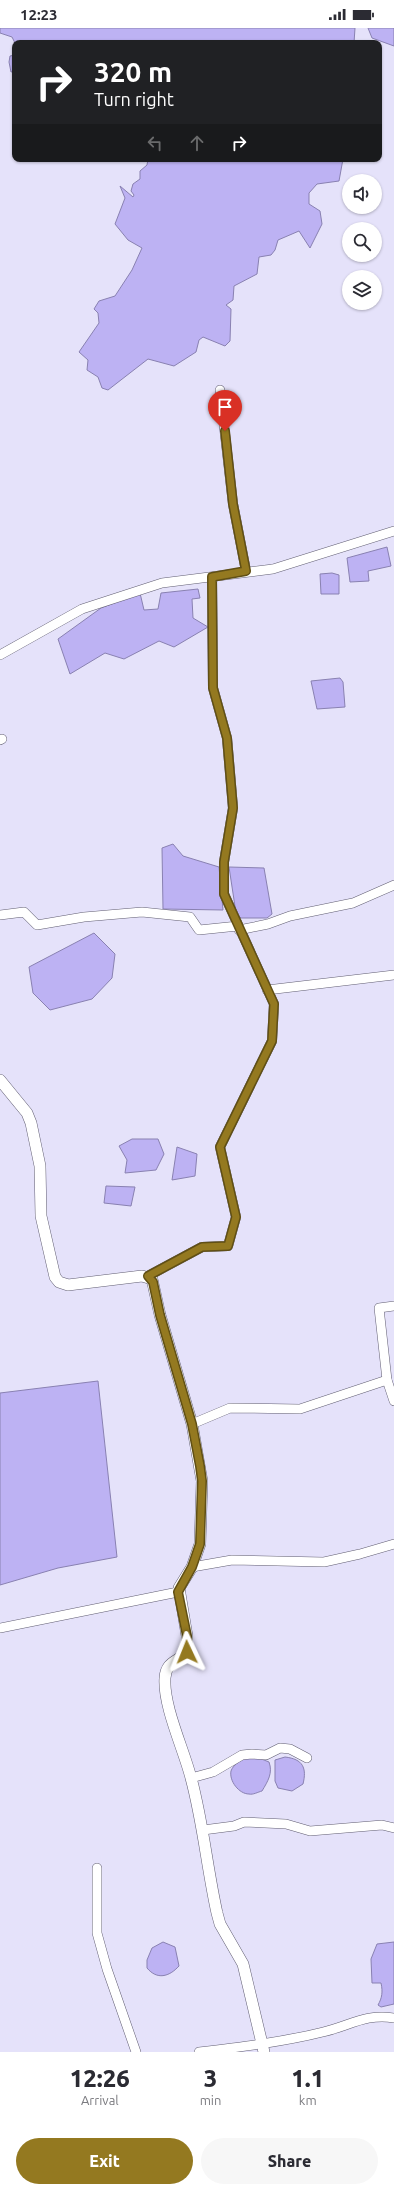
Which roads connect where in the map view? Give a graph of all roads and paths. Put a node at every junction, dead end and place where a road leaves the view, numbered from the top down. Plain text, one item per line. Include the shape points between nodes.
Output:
1 (220, 390) dead end
2 (394, 531) edge
3 (246, 571) junction
4 (212, 577) junction
5 (0, 655) edge
6 (394, 885) edge
7 (0, 915) edge
8 (239, 928) junction
9 (394, 975) edge
10 (267, 990) junction
11 (0, 1080) edge
12 (148, 1276) junction
13 (394, 1306) edge
14 (387, 1380) junction
15 (394, 1401) edge
16 (192, 1424) junction
17 (394, 1544) edge
18 (192, 1567) junction
19 (178, 1592) junction
20 (0, 1628) edge
21 (307, 1758) dead end
22 (191, 1778) junction
23 (394, 1828) edge
24 (203, 1830) junction
25 (97, 1868) dead end
26 (394, 2018) edge
27 (263, 2048) edge
28 (136, 2052) edge
29 (199, 2052) edge

1 - 3 street via 233,504
2 - 3 street via 273,569
3 - 4 street
4 - 5 street via 162,583 82,609
4 - 8 street via 213,688 227,738 233,808 224,862 224,894
6 - 8 street via 353,903 290,916 268,924
7 - 8 street via 24,912 37,925 84,917 142,912 190,917 199,930
8 - 10 street
9 - 10 street
10 - 12 street via 274,1004 272,1041 220,1147 236,1217 228,1246 202,1247
11 - 12 street via 24,1108 31,1123 40,1166 41,1216 59,1282 68,1285
12 - 16 street via 153,1282
13 - 14 street via 379,1308
14 - 15 street
14 - 16 street via 300,1409 230,1408
16 - 18 street via 202,1481 200,1544
17 - 18 street via 324,1562 232,1560
18 - 19 street
19 - 20 street
19 - 22 street via 187,1636 187,1652 171,1662 164,1678 166,1696
21 - 22 street via 290,1749 280,1748 266,1756 242,1756 213,1772
22 - 24 street
23 - 24 street via 382,1825 310,1831 286,1824 244,1822 234,1826
24 - 27 street via 220,1924 242,1964
25 - 28 street via 97,1933
26 - 27 street via 372,2016
27 - 29 street

